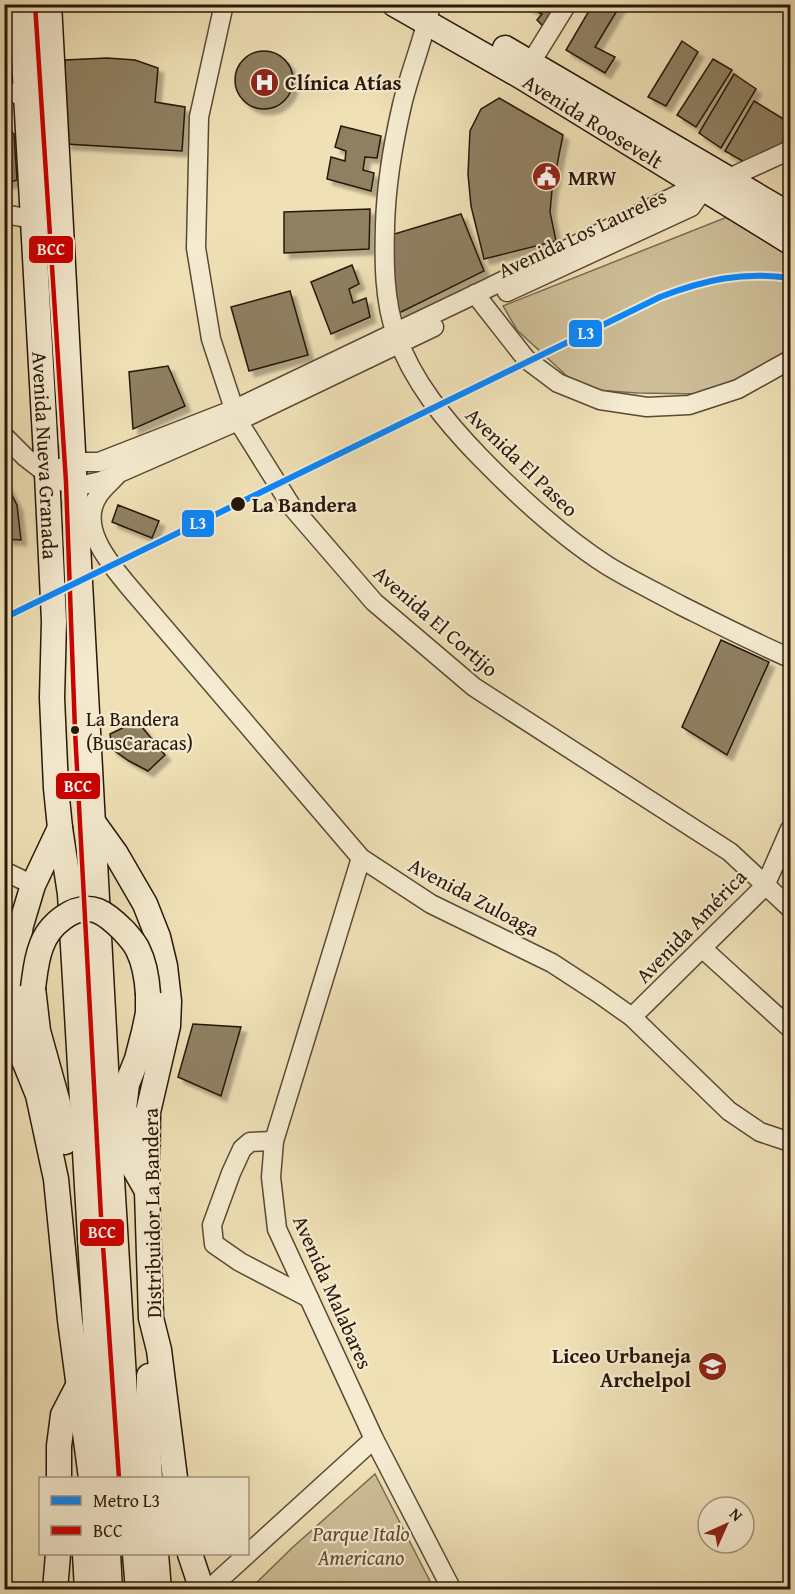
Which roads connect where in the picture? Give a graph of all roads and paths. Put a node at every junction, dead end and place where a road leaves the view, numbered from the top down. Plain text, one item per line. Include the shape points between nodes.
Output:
1 (21, 4) edge
2 (49, 4) edge
3 (224, 4) edge
4 (394, 4) edge
5 (567, 4) edge
6 (430, 9) edge
7 (527, 70) junction
8 (15, 94) edge
9 (790, 150) edge
10 (726, 178) junction
11 (704, 190) junction
12 (4, 214) edge
13 (790, 215) edge
14 (32, 217) junction
15 (790, 242) edge
16 (479, 299) junction
17 (397, 338) junction
18 (790, 360) edge
19 (236, 415) junction
20 (4, 436) edge
21 (74, 462) junction
22 (47, 474) junction
23 (117, 475) junction
24 (75, 487) junction
25 (79, 552) junction
26 (131, 589) junction
27 (790, 658) edge
28 (93, 822) junction
29 (60, 828) junction
30 (790, 829) edge
31 (361, 858) junction
32 (4, 871) edge
33 (33, 885) junction
34 (765, 886) junction
35 (790, 908) edge
36 (702, 948) junction
37 (632, 1017) junction
38 (790, 1028) edge
39 (127, 1084) junction
40 (58, 1103) junction
41 (274, 1141) junction
42 (790, 1142) edge
43 (85, 1170) junction
44 (56, 1179) junction
45 (112, 1179) junction
46 (147, 1191) junction
47 (309, 1298) junction
48 (151, 1318) junction
49 (78, 1386) junction
50 (374, 1439) junction
51 (88, 1472) edge
52 (59, 1477) edge
53 (105, 1477) edge
54 (130, 1477) edge
55 (150, 1477) edge
56 (175, 1477) edge
57 (249, 1553) edge
58 (58, 1555) edge
59 (85, 1555) edge
60 (108, 1555) edge
61 (135, 1555) edge
62 (156, 1555) edge
63 (190, 1555) edge
64 (246, 1555) edge
65 (55, 1590) edge
66 (87, 1590) edge
67 (110, 1590) edge
68 (138, 1590) edge
69 (159, 1590) edge
70 (202, 1590) edge
71 (208, 1590) edge
72 (452, 1590) edge

1 - 8 main road, Avenida Nueva Granada
2 - 21 main road, Avenida Nueva Granada
3 - 19 street, Avenida El Cortijo via 200,117 195,248 211,339
4 - 6 main road, Avenida Roosevelt
5 - 7 street
6 - 7 main road, Avenida Roosevelt
6 - 17 street, Avenida El Paseo via 402,104 387,186 385,261 389,307
7 - 10 main road, Avenida Roosevelt
7 - 11 main road, Avenida Roosevelt
8 - 14 main road, Avenida Nueva Granada
9 - 10 street
10 - 11 street, Avenida Los Laureles
10 - 13 main road, Avenida Roosevelt
11 - 15 main road, Avenida Roosevelt
11 - 16 street, Avenida Los Laureles via 681,193
12 - 14 street
14 - 22 main road, Avenida Nueva Granada
16 - 17 street, Avenida Los Laureles
16 - 18 street via 526,359 558,383 600,400 647,407 688,405 738,389
17 - 19 street, Avenida Los Laureles
17 - 27 street, Avenida El Paseo via 430,398 460,435 515,492 565,535 609,567
19 - 21 street, Avenida Los Laureles via 99,462
19 - 23 street, Avenida Los Laureles
19 - 34 street, Avenida El Cortijo via 292,507 375,602 474,687 730,852
20 - 22 street
21 - 22 street
21 - 24 main road, Avenida Nueva Granada
22 - 24 street
22 - 29 main road, Avenida Nueva Granada via 54,621 52,698
23 - 24 street, Avenida Los Laureles
23 - 26 street, Avenida Zuloaga via 96,498 92,519 102,551
24 - 25 main road, Avenida Nueva Granada
25 - 26 street, Avenida Zuloaga via 92,556
25 - 28 main road, Avenida Nueva Granada
26 - 31 street, Avenida Zuloaga
28 - 45 main road, Avenida Nueva Granada
28 - 46 main road, Distribuidor La Bandera via 145,904 165,966 168,1026 148,1112
29 - 33 main road
29 - 43 main road, Avenida Nueva Granada via 70,894
30 - 34 street, Avenida América
31 - 37 street, Avenida Zuloaga via 431,904 552,963
31 - 41 street, Avenida Malabares
32 - 33 street
33 - 44 main road via 14,966 13,1005 17,1037 38,1095
34 - 35 street, Avenida El Cortijo
34 - 36 street, Avenida América
36 - 37 street, Avenida América
36 - 38 street
37 - 42 street, Avenida Zuloaga via 729,1111 760,1132
39 - 40 main road, bridge via 148,1012 146,972 137,947 110,918 99,911 70,913 46,936 33,988 38,1031
39 - 45 main road via 119,1160
39 - 46 main road via 130,1161
40 - 43 main road via 76,1128
40 - 44 main road via 66,1158
41 - 47 street, Avenida Malabares via 271,1177 277,1229
41 - 47 street via 250,1142 242,1149 212,1225 214,1244
43 - 53 main road, Avenida Nueva Granada
44 - 49 main road
45 - 54 main road, Avenida Nueva Granada
46 - 48 main road, Distribuidor La Bandera
47 - 50 street, Avenida Malabares
48 - 55 main road
48 - 56 main road, Distribuidor La Bandera via 159,1350
49 - 51 main road
49 - 52 main road via 63,1415
50 - 57 street
50 - 72 street, Avenida Malabares
58 - 65 main road
59 - 66 main road
60 - 67 main road
61 - 68 main road
62 - 69 main road
63 - 70 main road
64 - 71 street

